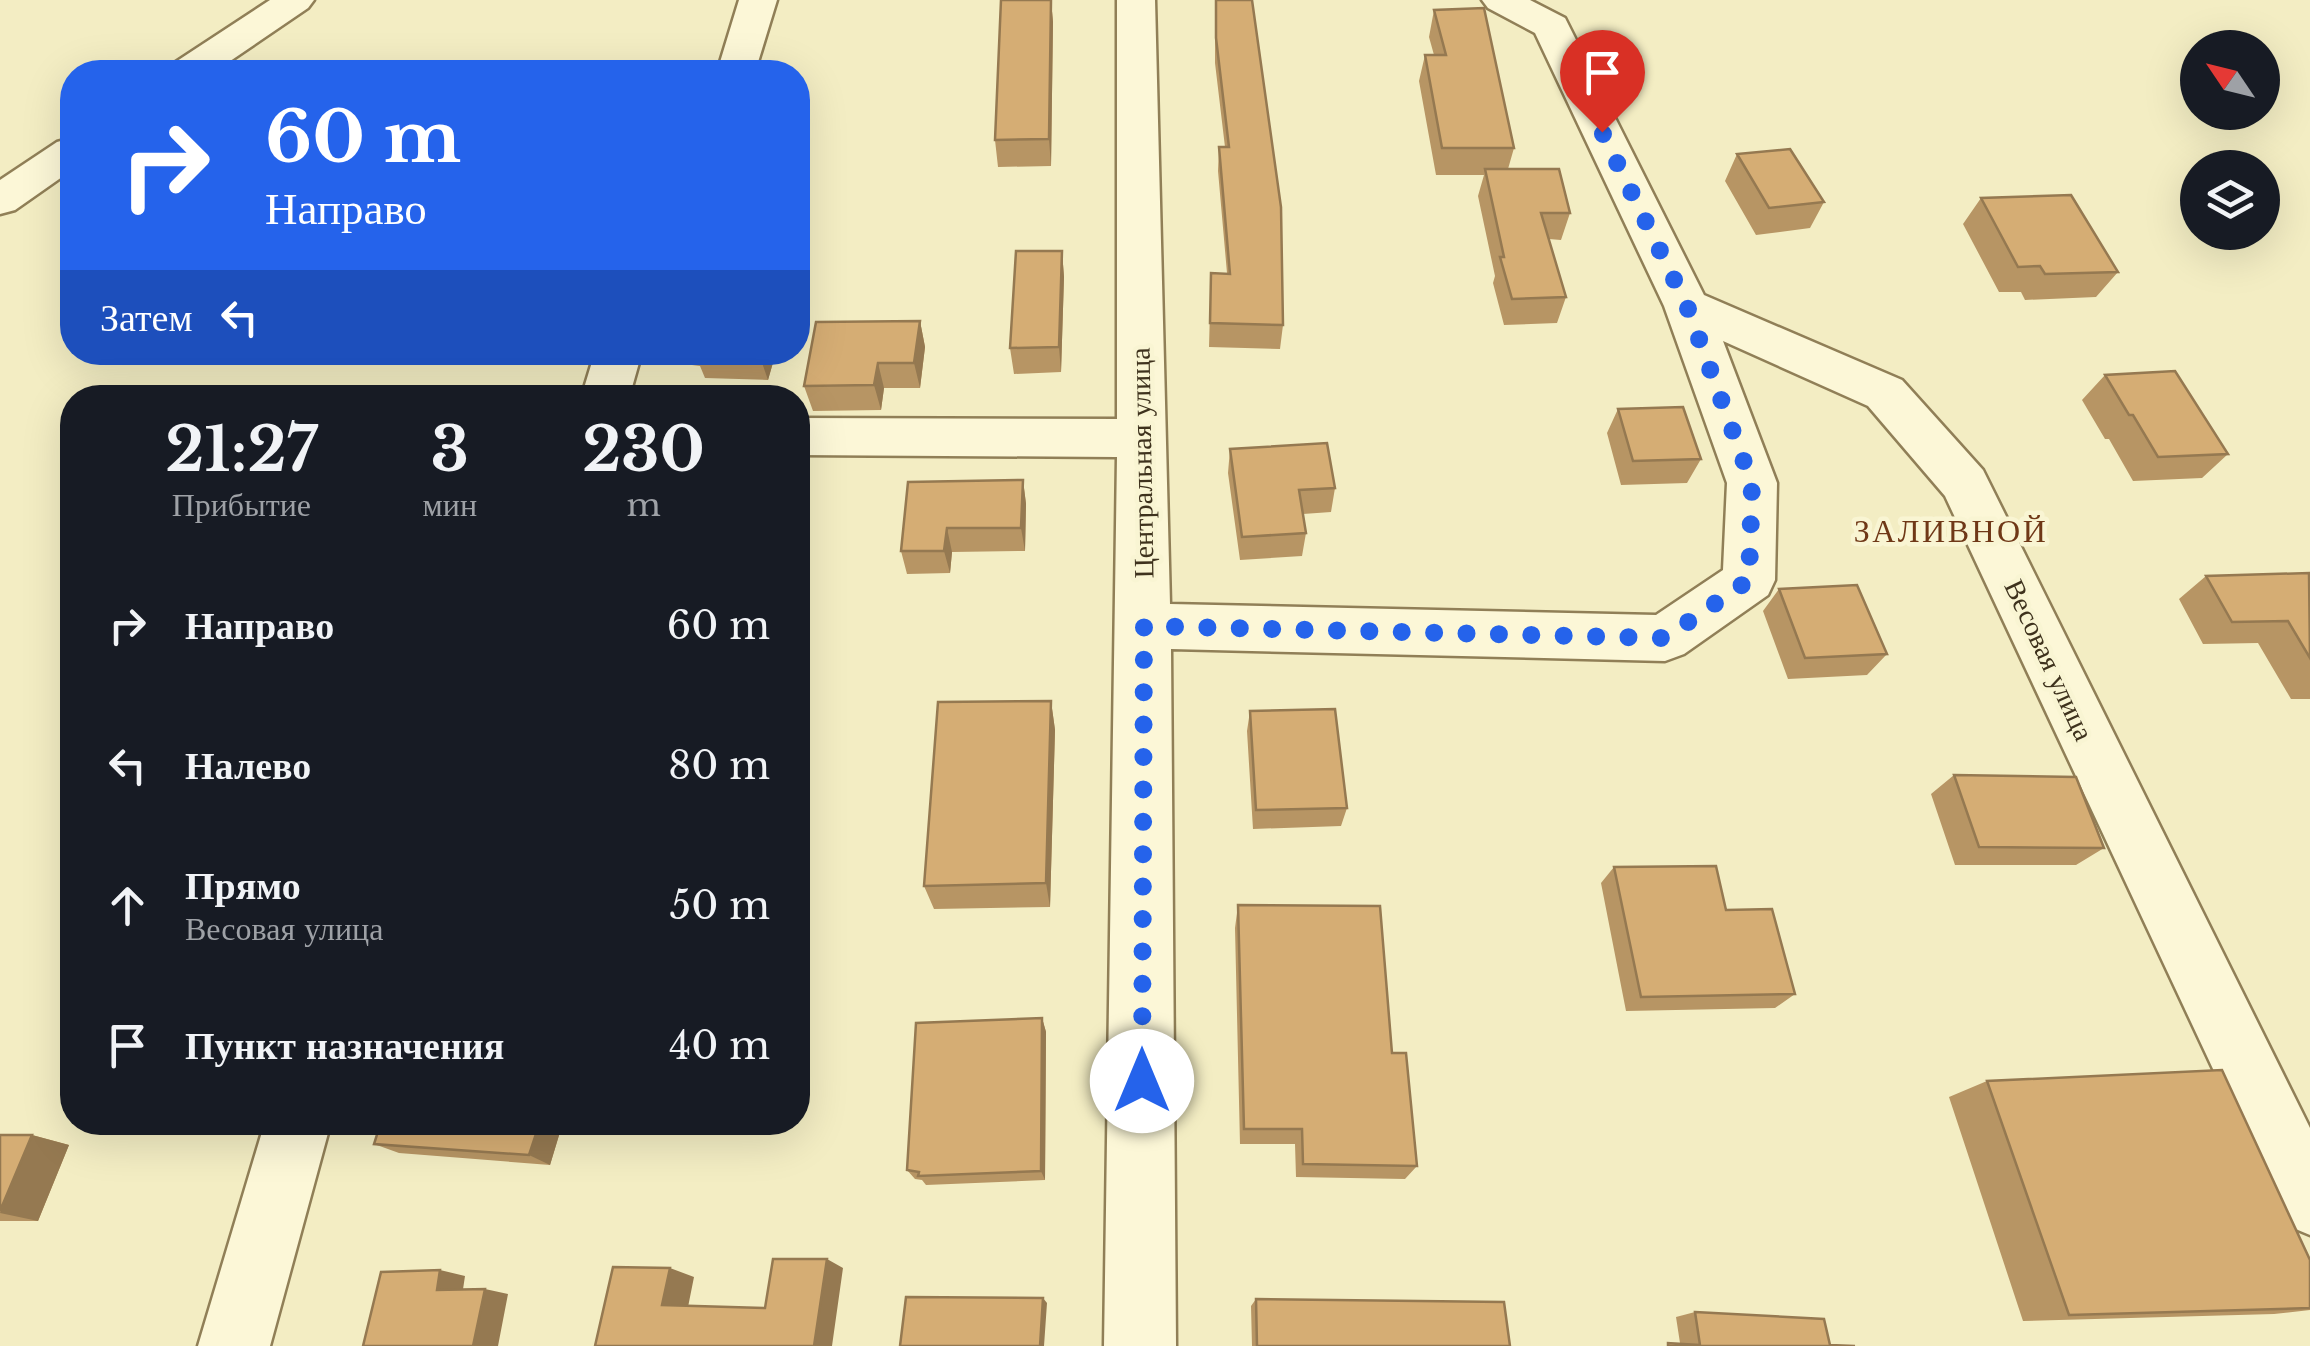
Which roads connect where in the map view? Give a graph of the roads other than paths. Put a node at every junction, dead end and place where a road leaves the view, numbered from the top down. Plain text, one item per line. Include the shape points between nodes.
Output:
1 (296, 0) edge
2 (758, 0) edge
3 (1136, 0) edge
4 (1501, 0) edge
5 (206, 60) edge
6 (740, 60) edge
7 (60, 158) edge
8 (0, 200) edge
9 (1687, 306) junction
10 (810, 436) edge
11 (1141, 438) junction
12 (1144, 626) junction
13 (294, 1135) edge
14 (2310, 1200) edge
15 (234, 1346) edge
16 (1140, 1346) edge

1 - 5 street
2 - 6 street
3 - 11 street, Центральная улица
4 - 9 street via 1551,26
7 - 8 street
9 - 12 street via 1752,484 1749,580 1665,638
9 - 14 street, Весовая улица via 1885,393 1965,484
10 - 11 street
11 - 12 street, Центральная улица
12 - 16 street, Центральная улица
13 - 15 street

